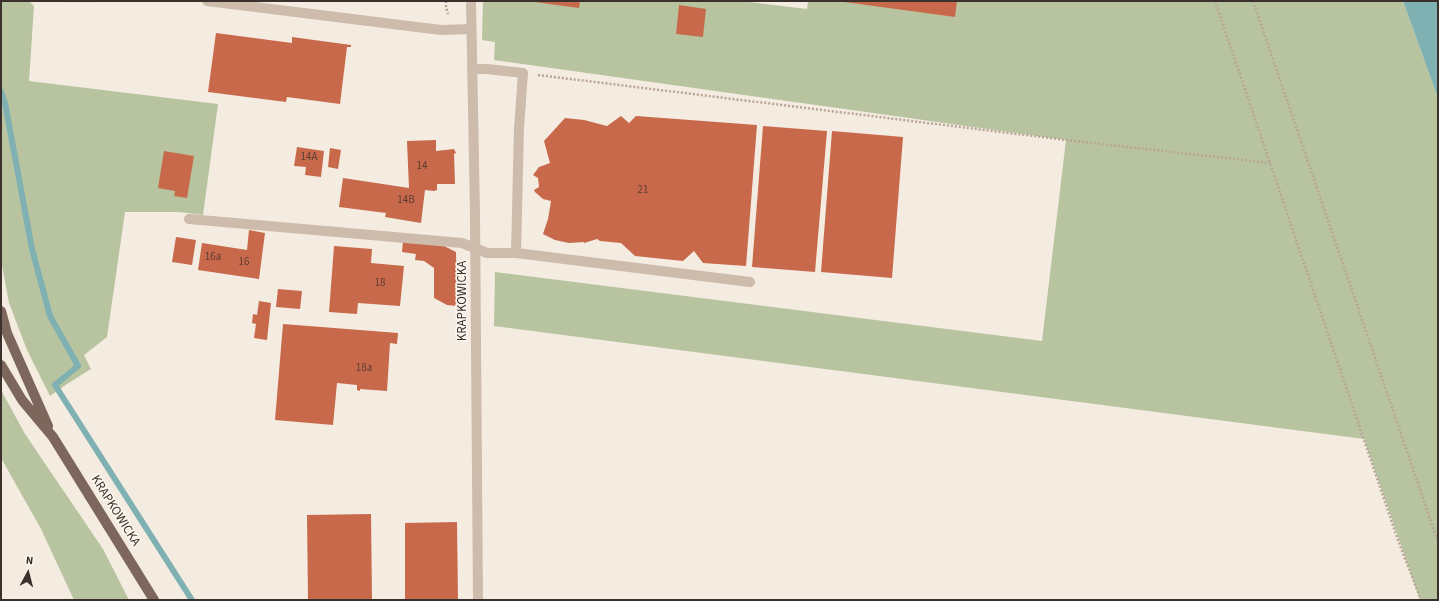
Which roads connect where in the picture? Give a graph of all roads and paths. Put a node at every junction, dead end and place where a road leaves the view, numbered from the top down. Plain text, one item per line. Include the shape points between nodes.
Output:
1 (66, 1) edge
2 (96, 1) edge
3 (207, 1) edge
4 (446, 1) edge
5 (471, 1) edge
6 (1216, 1) edge
7 (1253, 1) edge
8 (446, 7) dead end
9 (471, 29) junction
10 (472, 69) junction
11 (523, 73) junction
12 (1270, 163) junction
13 (189, 219) dead end
14 (475, 248) junction
15 (516, 253) junction
16 (750, 282) dead end
17 (1, 311) edge
18 (1, 365) edge
19 (53, 437) junction
20 (1438, 542) edge
21 (154, 600) edge
22 (478, 600) edge
23 (1421, 600) edge

1 - 2 path
3 - 9 street via 441,30
4 - 8 path
5 - 9 street, KRAPKOWICKA
6 - 12 path
7 - 20 path
9 - 10 street, KRAPKOWICKA
10 - 11 street
10 - 14 street, KRAPKOWICKA
11 - 12 path
11 - 15 street
12 - 23 path via 1399,543
13 - 14 street via 462,243
14 - 15 street via 487,253
14 - 22 street, KRAPKOWICKA
15 - 16 street
17 - 19 main road, KRAPKOWICKA via 7,333
18 - 19 main road, KRAPKOWICKA via 22,400
19 - 21 main road, KRAPKOWICKA

